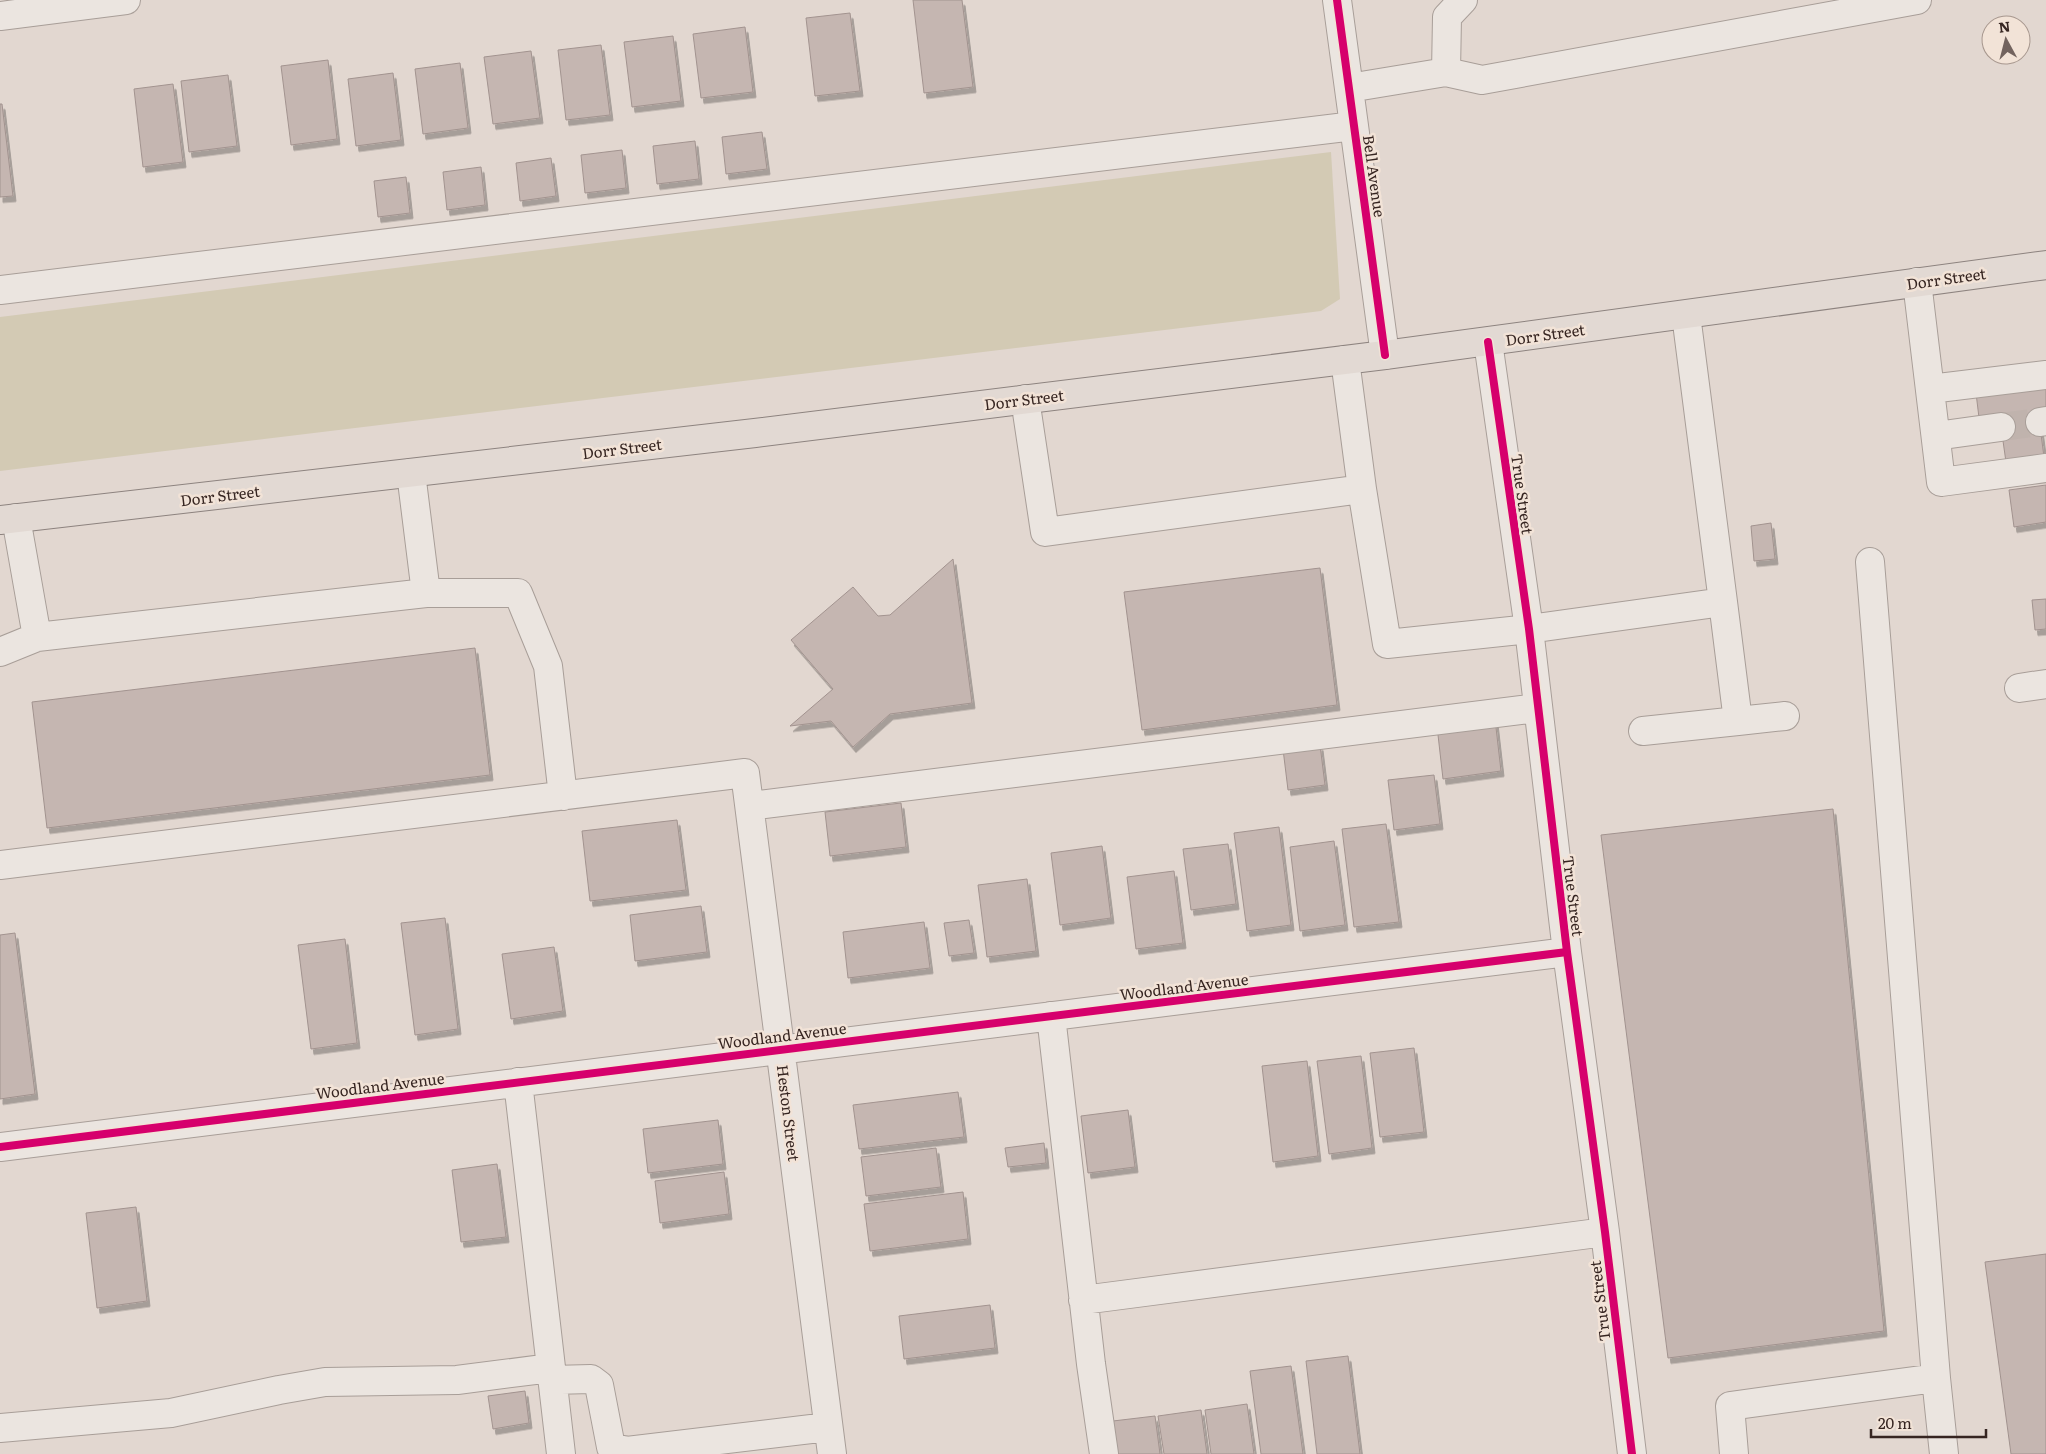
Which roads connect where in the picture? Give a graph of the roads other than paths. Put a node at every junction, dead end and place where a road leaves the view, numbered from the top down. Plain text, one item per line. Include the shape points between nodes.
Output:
1 (126, 0) edge
2 (1337, 0) edge
3 (1463, 0) edge
4 (1917, 0) edge
5 (92, 2) edge
6 (0, 16) edge
7 (1446, 72) junction
8 (1349, 88) junction
9 (1354, 126) junction
10 (2046, 264) edge
11 (1917, 282) junction
12 (0, 290) edge
13 (1686, 315) junction
14 (1488, 342) junction
15 (1385, 355) junction
16 (1346, 360) junction
17 (2046, 375) edge
18 (1930, 389) junction
19 (1025, 399) junction
20 (2002, 427) tunnel mouth
21 (1936, 436) junction
22 (2046, 468) edge
23 (411, 472) junction
24 (1362, 489) junction
25 (8, 519) edge
26 (1870, 562) dead end
27 (426, 594) junction
28 (1723, 602) junction
29 (1529, 629) junction
30 (37, 637) junction
31 (0, 652) edge
32 (2046, 684) edge
33 (2019, 688) dead end
34 (1538, 708) junction
35 (1784, 716) dead end
36 (1738, 721) junction
37 (1644, 731) dead end
38 (563, 796) junction
39 (750, 806) junction
40 (0, 865) edge
41 (1567, 952) junction
42 (1051, 1016) junction
43 (780, 1049) junction
44 (518, 1082) junction
45 (0, 1147) edge
46 (1605, 1232) junction
47 (1083, 1300) junction
48 (552, 1374) junction
49 (1936, 1378) junction
50 (828, 1427) junction
51 (0, 1428) edge
52 (561, 1454) edge
53 (832, 1454) edge
54 (1104, 1454) edge
55 (1632, 1454) edge
56 (1734, 1454) edge
57 (1944, 1454) edge

1 - 5 street
2 - 8 street, Bell Avenue
3 - 7 street via 1447,17
4 - 7 street via 1482,80
5 - 6 street
7 - 8 street
8 - 9 street, Bell Avenue
9 - 12 street
9 - 15 street, Bell Avenue
10 - 11 main road, Dorr Street
11 - 13 main road, Dorr Street
11 - 18 street
13 - 14 main road, Dorr Street
13 - 28 street
14 - 15 main road, Dorr Street
14 - 29 street, True Street
15 - 16 main road, Dorr Street
16 - 19 main road, Dorr Street
16 - 24 street
17 - 18 street
18 - 21 street
19 - 23 main road, Dorr Street
19 - 24 street via 1045,532
20 - 21 street
21 - 22 street via 1941,482
23 - 25 main road, Dorr Street
23 - 27 street
24 - 29 street via 1387,644
25 - 30 street
26 - 49 street
27 - 30 street
27 - 38 street via 518,593 548,666
28 - 29 street
28 - 36 street
29 - 34 street, True Street
30 - 31 street
32 - 33 street
34 - 39 street
34 - 41 street, True Street
35 - 36 street
36 - 37 street
38 - 39 street, Heston Street via 745,773
38 - 40 street
39 - 43 street, Heston Street
41 - 42 street, Woodland Avenue
41 - 46 street, True Street
42 - 43 street, Woodland Avenue
42 - 47 street
43 - 44 street, Woodland Avenue
43 - 50 street, Heston Street
44 - 45 street, Woodland Avenue
44 - 48 street
46 - 47 street
46 - 55 street, True Street
47 - 54 street
48 - 50 street via 591,1379 599,1385 611,1447 627,1451
48 - 51 street via 457,1380 325,1382 171,1413
48 - 52 street
49 - 56 street via 1730,1406
49 - 57 street
50 - 53 street, Heston Street

